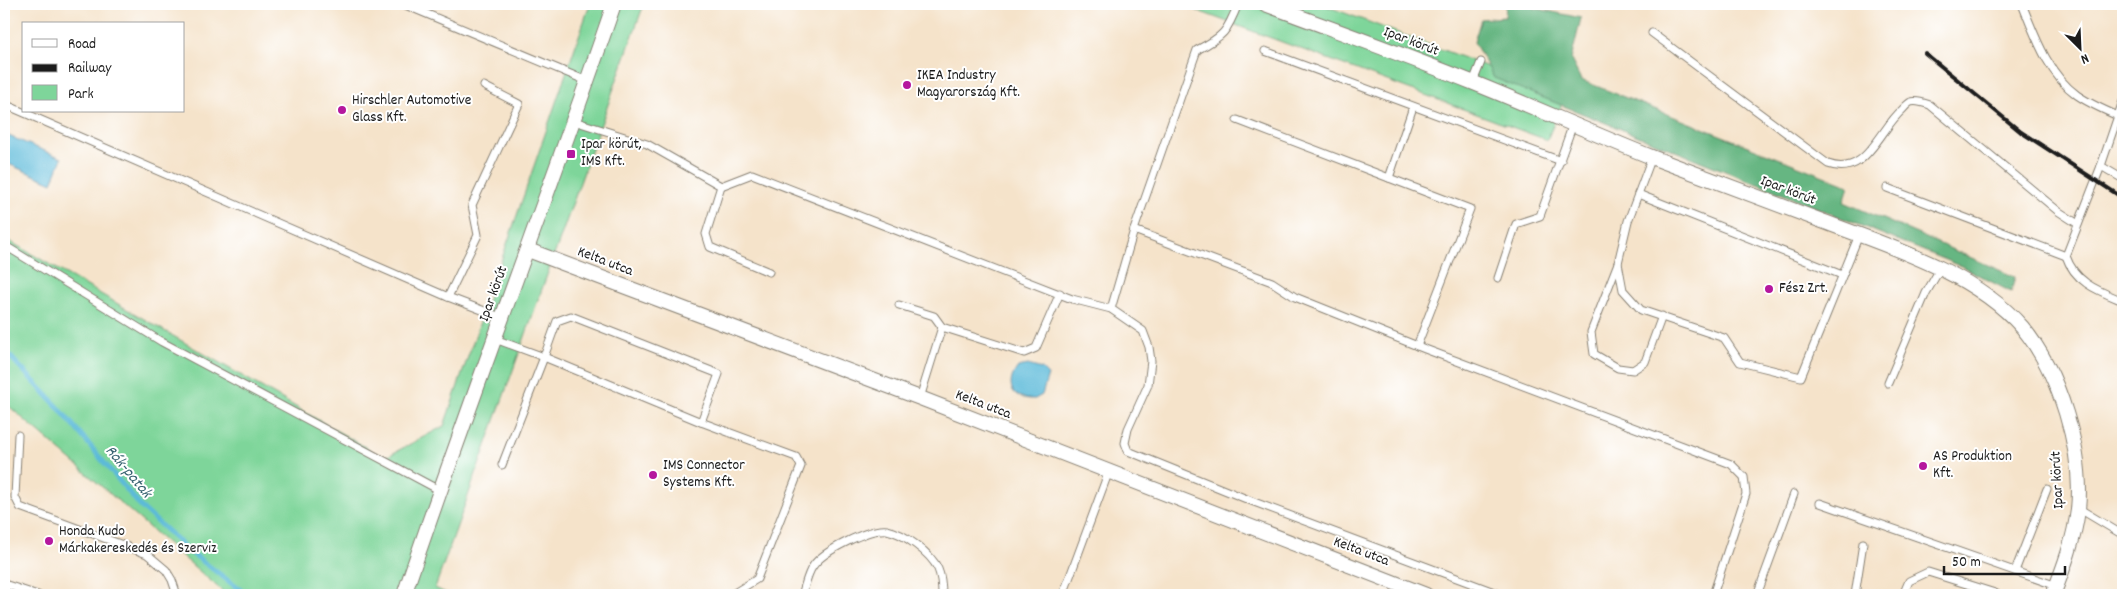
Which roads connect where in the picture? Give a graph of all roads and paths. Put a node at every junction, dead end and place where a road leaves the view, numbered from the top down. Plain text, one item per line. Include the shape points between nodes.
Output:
1 (403, 4) edge
2 (614, 4) edge
3 (1238, 4) edge
4 (1265, 4) edge
5 (2022, 4) edge
6 (1652, 33) dead end
7 (1265, 51) dead end
8 (1481, 62) dead end
9 (587, 81) junction
10 (1473, 82) junction
11 (484, 86) dead end
12 (2123, 101) edge
13 (4, 104) edge
14 (1413, 106) junction
15 (22, 112) edge
16 (22, 112) edge
17 (2118, 116) junction
18 (1237, 120) dead end
19 (574, 122) junction
20 (1573, 124) junction
21 (1652, 157) junction
22 (1560, 161) junction
23 (2101, 166) junction
24 (1389, 178) junction
25 (2123, 179) edge
26 (721, 186) junction
27 (1887, 188) dead end
28 (1638, 194) junction
29 (2078, 224) junction
30 (1134, 230) junction
31 (1859, 235) junction
32 (4, 245) edge
33 (528, 250) junction
34 (2066, 256) junction
35 (1618, 263) junction
36 (1940, 269) junction
37 (769, 272) dead end
38 (1842, 275) junction
39 (1498, 278) dead end
40 (1060, 294) junction
41 (448, 297) junction
42 (2123, 301) edge
43 (900, 305) dead end
44 (1111, 308) junction
45 (1662, 316) junction
46 (502, 318) junction
47 (942, 327) junction
48 (495, 339) junction
49 (1417, 346) junction
50 (544, 358) junction
51 (1888, 383) dead end
52 (920, 398) junction
53 (700, 422) junction
54 (18, 435) dead end
55 (502, 465) dead end
56 (1109, 471) junction
57 (2047, 489) dead end
58 (439, 490) junction
59 (1794, 494) dead end
60 (1820, 503) dead end
61 (2078, 508) junction
62 (2123, 536) edge
63 (1863, 543) dead end
64 (2015, 572) junction
65 (4, 584) edge
66 (2055, 591) edge
67 (38, 595) edge
68 (177, 595) edge
69 (405, 595) edge
70 (731, 595) edge
71 (802, 595) edge
72 (942, 595) edge
73 (1063, 595) edge
74 (1426, 595) edge
75 (1502, 595) edge
76 (1713, 595) edge
77 (1757, 595) edge
78 (1855, 595) edge
79 (1903, 595) edge
80 (1998, 595) edge

1 - 9 lane
2 - 9 street, Ipar körút
3 - 30 lane via 1230,25 1219,39 1197,50
4 - 10 street, Ipar körút
5 - 17 lane via 2044,52 2065,84 2090,103
6 - 29 lane via 1828,164 1837,167 1848,167 1861,160 1910,102 1930,105
7 - 14 lane
8 - 10 lane
9 - 19 street, Ipar körút
10 - 20 street, Ipar körút
11 - 41 lane via 519,104 472,205 478,235
12 - 17 lane
13 - 16 lane
14 - 22 lane
14 - 24 lane
15 - 41 lane
17 - 23 lane
18 - 24 lane
19 - 26 lane via 647,144
19 - 33 street, Ipar körút
20 - 21 street, Ipar körút
20 - 22 lane
21 - 28 lane
21 - 31 street, Ipar körút
22 - 39 lane via 1540,216 1516,224
23 - 25 lane
23 - 29 lane
24 - 49 lane via 1470,209
26 - 37 lane via 706,234 710,247
26 - 40 lane via 752,174
27 - 34 lane
28 - 35 lane
28 - 38 lane
29 - 34 lane
30 - 44 lane
30 - 49 lane via 1272,282 1295,297
31 - 36 street, Ipar körút
31 - 38 lane
32 - 58 lane via 162,342
33 - 46 street, Ipar körút
33 - 52 street, Kelta utca
34 - 42 lane via 2070,268 2079,278
35 - 45 lane via 1624,290 1641,310
35 - 45 lane via 1591,332 1594,354 1618,368 1633,370 1645,362
36 - 51 lane via 1926,293
36 - 61 street, Ipar körút via 1976,288 2000,307 2021,326 2037,347 2064,404 2075,453
38 - 45 lane via 1801,377 1740,362 1724,338
40 - 44 lane
40 - 47 lane via 1036,348 1024,353
41 - 46 lane
43 - 47 lane via 934,316
44 - 75 lane via 1143,331 1150,354 1148,386 1128,429 1125,443 1128,451
46 - 48 street, Ipar körút
47 - 52 lane
48 - 50 lane
48 - 58 street, Ipar körút
49 - 76 lane via 1731,464 1744,477 1746,494
50 - 53 lane
50 - 53 lane via 557,322 571,316 719,374
50 - 55 lane
52 - 56 street, Kelta utca
53 - 70 lane via 796,457 801,466 758,579
54 - 68 lane via 15,497 20,507 147,554 166,570
56 - 73 lane
56 - 74 street, Kelta utca
57 - 64 lane
58 - 69 street, Ipar körút
59 - 77 lane
60 - 64 lane
61 - 62 lane
61 - 66 street, Ipar körút via 2070,552
63 - 78 lane
64 - 66 lane
65 - 67 lane
71 - 72 lane via 813,566 833,549 861,535 886,530 907,538 938,568
79 - 80 lane via 1909,581 1928,572

